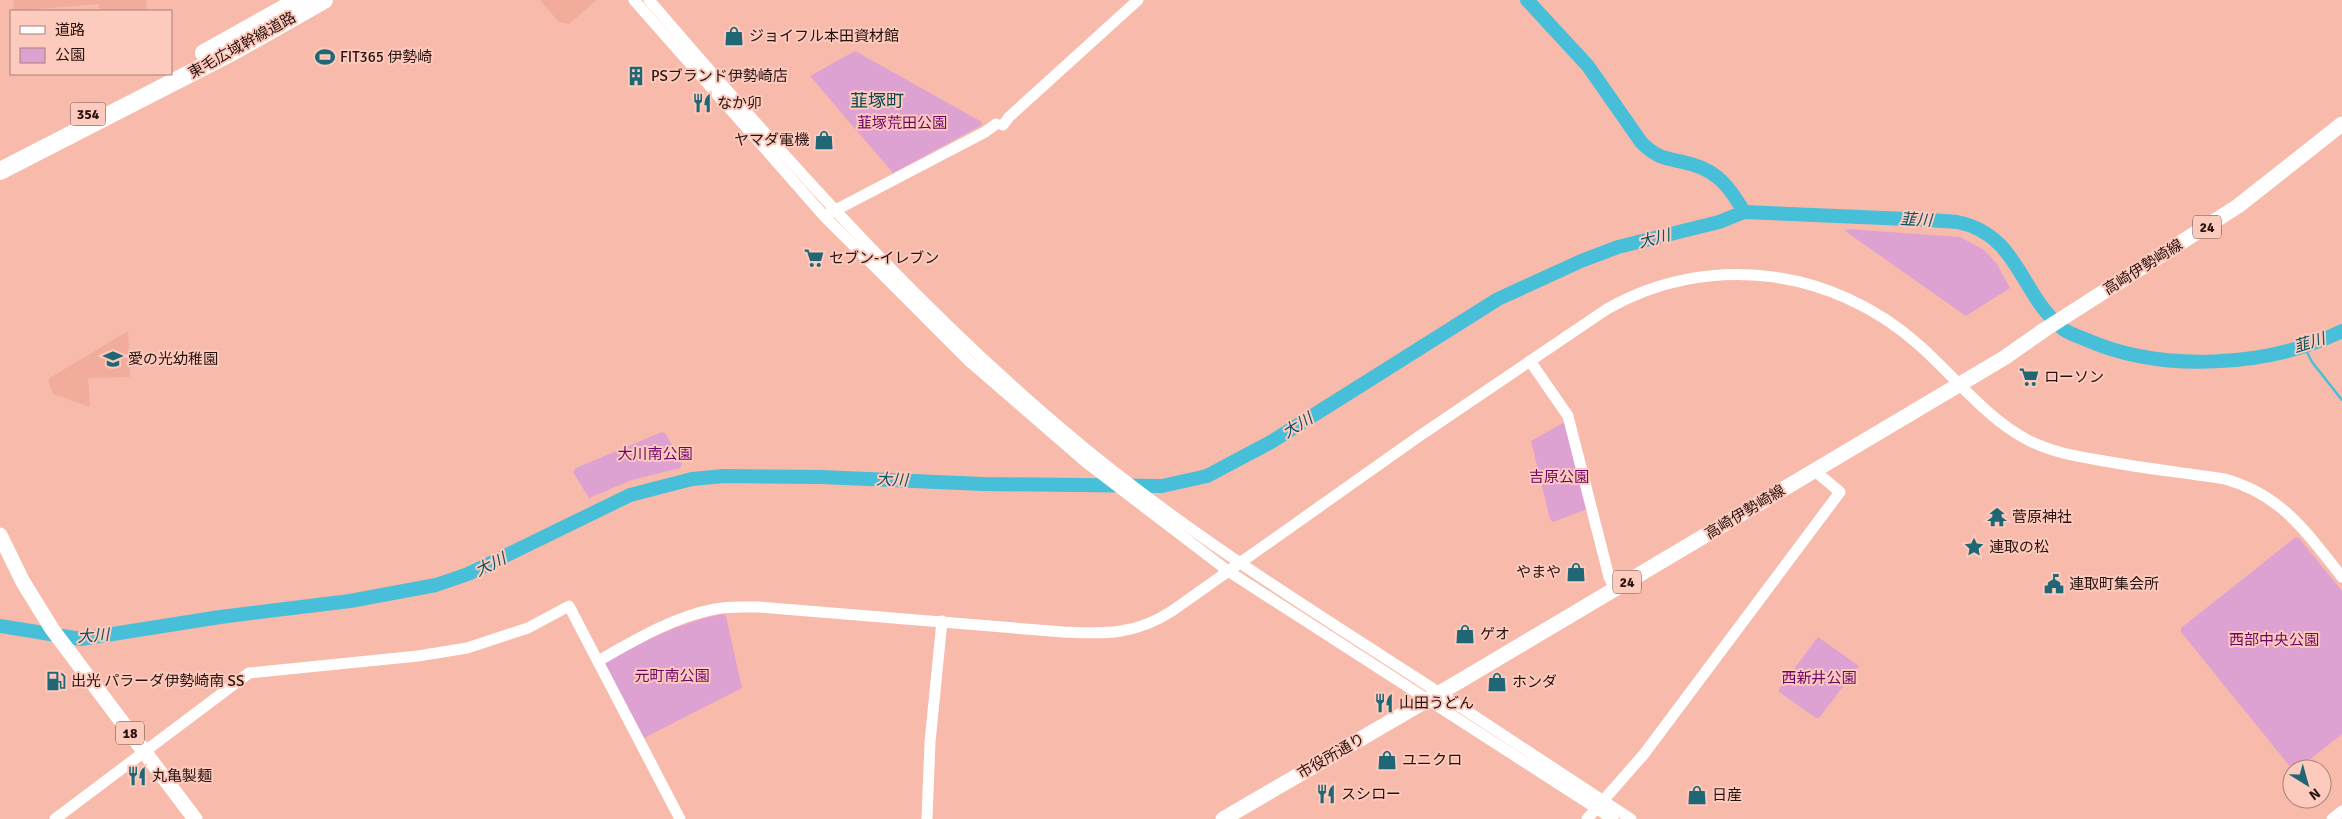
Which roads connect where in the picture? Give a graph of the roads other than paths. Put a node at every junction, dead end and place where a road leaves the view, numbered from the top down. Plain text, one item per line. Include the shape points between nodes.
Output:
1 (299, 0) edge
2 (324, 0) edge
3 (634, 0) edge
4 (649, 0) edge
5 (1138, 0) edge
6 (172, 71) edge
7 (166, 75) edge
8 (2342, 124) edge
9 (0, 158) edge
10 (0, 171) edge
11 (835, 211) junction
12 (824, 216) junction
13 (1530, 361) junction
14 (1961, 384) junction
15 (1815, 471) junction
16 (0, 535) edge
17 (1240, 562) junction
18 (1228, 570) junction
19 (2342, 577) edge
20 (1615, 589) junction
21 (942, 621) junction
22 (598, 661) junction
23 (1434, 696) junction
24 (144, 752) junction
25 (1600, 805) junction
26 (2342, 811) edge
27 (55, 819) edge
28 (195, 819) edge
29 (680, 819) edge
30 (927, 819) edge
31 (1222, 819) edge
32 (1587, 819) edge
33 (1613, 819) edge
34 (1631, 819) edge
35 (2332, 819) edge

1 - 6 highway, 東毛広域幹線道路
2 - 10 highway, 東毛広域幹線道路 / 354 via 232,52
3 - 12 street
4 - 11 street
5 - 11 street via 999,125
7 - 9 highway, 東毛広域幹線道路 / 354
8 - 14 main road, 高崎伊勢崎線 / 24 via 2238,206
11 - 12 street
11 - 17 street via 925,306 1058,426
12 - 18 street via 969,361 1050,433
13 - 14 street via 1627,298 1680,280 1741,274 1775,276 1811,284 1853,299 1904,332
13 - 17 street
13 - 20 street via 1568,416 1609,577
14 - 15 main road, 高崎伊勢崎線 / 24
14 - 19 street via 2002,424 2048,449 2245,485 2288,512
15 - 20 main road, 高崎伊勢崎線 / 24
15 - 25 street via 1840,492 1656,739
16 - 24 main road, 18 via 23,582 52,629
17 - 18 street
17 - 23 street
18 - 21 street via 1166,614 1139,628 1120,633 1063,632
18 - 23 street
20 - 23 main road, 高崎伊勢崎線 / 24
21 - 22 street via 758,607 717,608 673,621
21 - 30 street via 930,742
22 - 24 street via 569,606 528,628 467,648 249,673
22 - 29 street
23 - 25 street
23 - 31 main road, 市役所通り / 24
24 - 27 street
24 - 28 main road, 18
25 - 32 street
25 - 33 street
25 - 34 street
26 - 35 street

